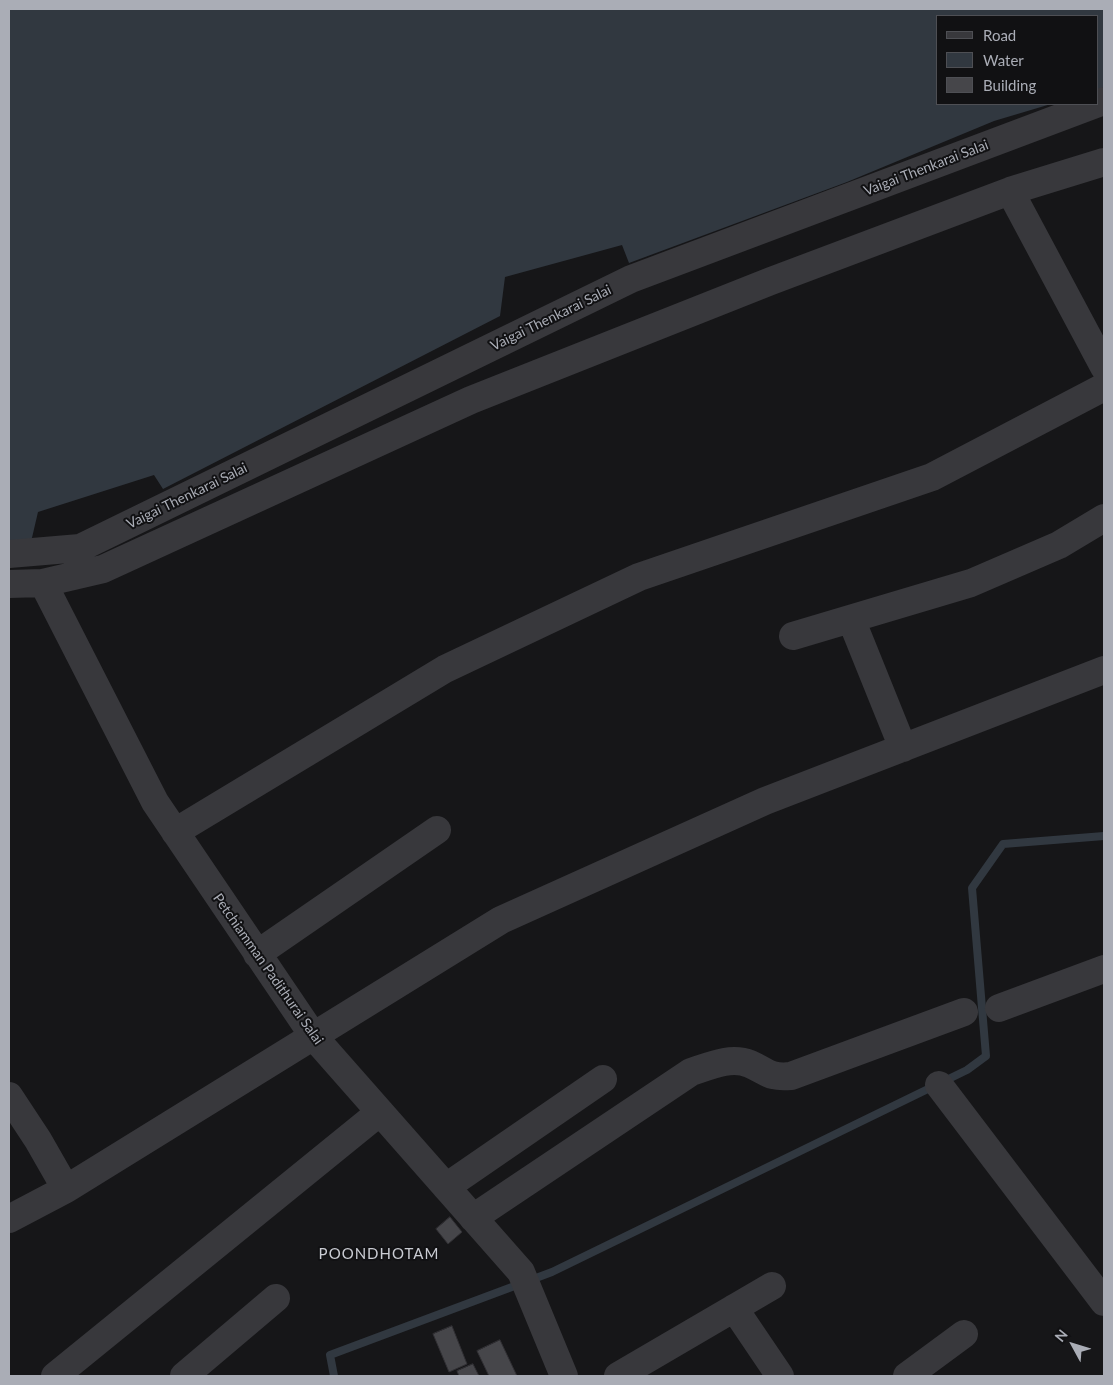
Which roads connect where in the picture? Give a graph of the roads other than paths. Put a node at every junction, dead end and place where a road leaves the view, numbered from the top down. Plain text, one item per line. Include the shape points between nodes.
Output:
1 (1093, 105) edge
2 (1104, 162) edge
3 (1010, 191) junction
4 (1104, 367) edge
5 (1104, 387) edge
6 (1104, 518) edge
7 (9, 554) edge
8 (43, 583) junction
9 (9, 584) edge
10 (851, 619) junction
11 (793, 636) dead end
12 (1104, 670) edge
13 (902, 748) junction
14 (437, 830) dead end
15 (175, 832) junction
16 (257, 954) junction
17 (1104, 969) edge
18 (999, 1008) dead end
19 (964, 1012) dead end
20 (314, 1037) junction
21 (603, 1078) dead end
22 (939, 1085) dead end
23 (9, 1096) edge
24 (380, 1112) junction
25 (446, 1188) junction
26 (66, 1189) junction
27 (473, 1218) junction
28 (9, 1219) edge
29 (1095, 1271) edge
30 (772, 1286) dead end
31 (276, 1298) dead end
32 (1104, 1302) edge
33 (734, 1308) junction
34 (964, 1334) dead end
35 (55, 1376) edge
36 (184, 1376) edge
37 (564, 1376) edge
38 (618, 1376) edge
39 (780, 1376) edge
40 (907, 1376) edge

1 - 7 street, Vaigai Thenkarai Salai via 630,279 80,548
2 - 3 street
3 - 4 street
3 - 8 street via 471,400 103,569
5 - 15 street via 932,477 639,577 445,669
6 - 10 street via 1059,545 971,583
8 - 9 street
8 - 15 street, Petchiamman Padithurai Salai via 155,802
10 - 11 street
10 - 13 street
12 - 13 street
13 - 20 street via 765,800 501,920
14 - 16 street
15 - 16 street, Petchiamman Padithurai Salai
16 - 20 street, Petchiamman Padithurai Salai
17 - 18 street
19 - 27 street via 791,1076 778,1077 737,1061 691,1072
20 - 24 street, Petchiamman Padithurai Salai
20 - 26 street
21 - 25 street
22 - 29 street
23 - 26 street
24 - 25 street, Petchiamman Padithurai Salai
24 - 35 street
25 - 27 street, Petchiamman Padithurai Salai
26 - 28 street
27 - 37 street, Petchiamman Padithurai Salai via 526,1283
29 - 32 street
30 - 33 street
31 - 36 street
33 - 38 street
33 - 39 street
34 - 40 street

